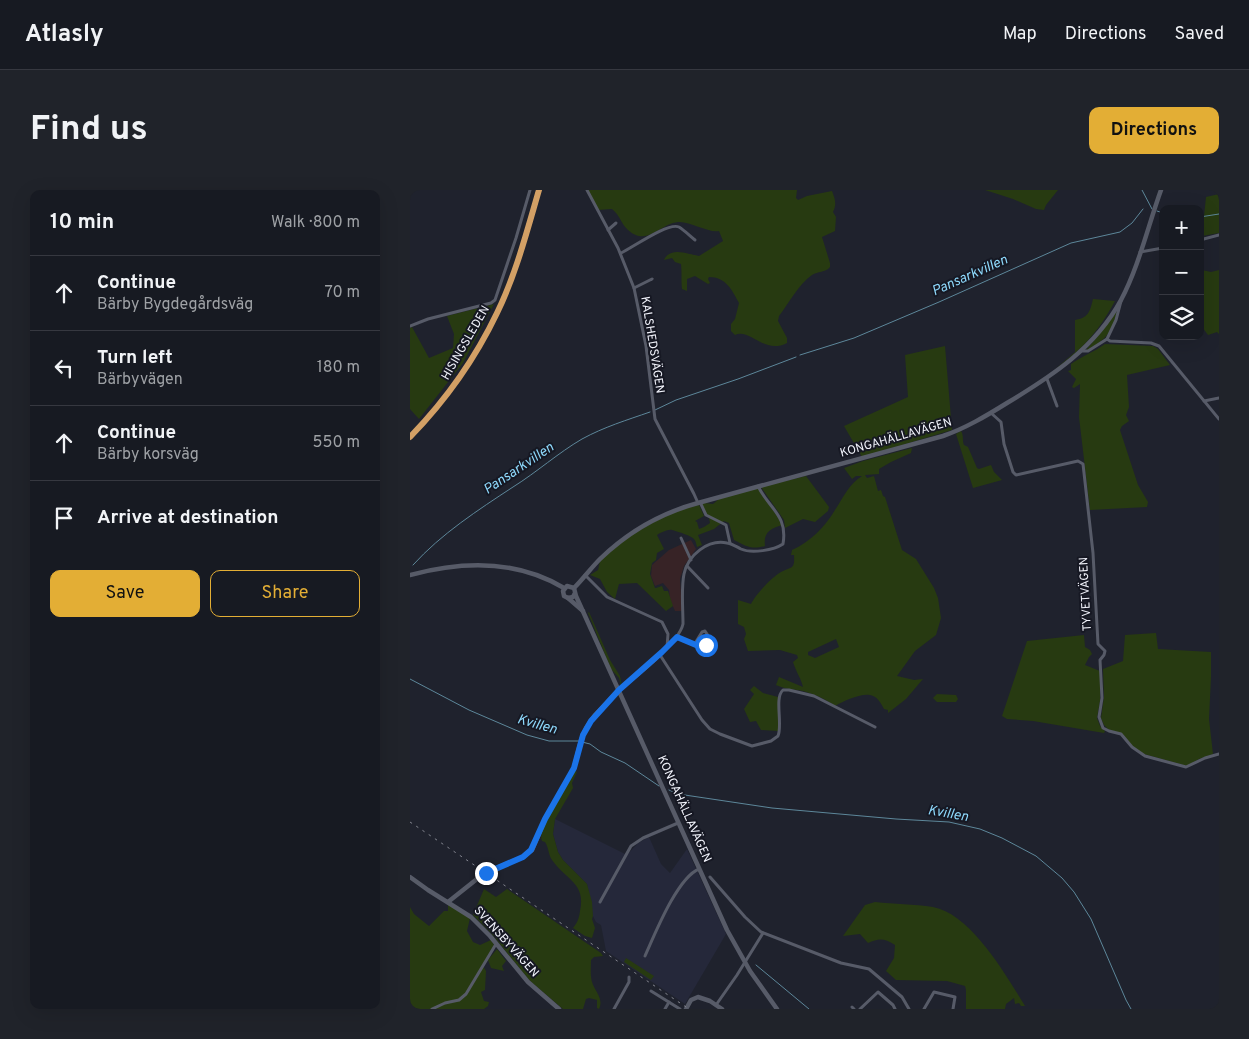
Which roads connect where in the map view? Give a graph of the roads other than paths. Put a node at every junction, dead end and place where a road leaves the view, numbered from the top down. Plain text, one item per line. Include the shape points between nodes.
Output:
1 (530, 190) edge
2 (539, 190) edge
3 (587, 190) edge
4 (1161, 190) edge
5 (616, 223) dead end
6 (608, 230) junction
7 (1219, 236) edge
8 (1204, 239) edge
9 (695, 240) dead end
10 (1159, 249) edge
11 (1140, 252) junction
12 (621, 253) junction
13 (652, 280) dead end
14 (634, 288) junction
15 (1120, 300) junction
16 (410, 326) edge
17 (1107, 339) junction
18 (1082, 351) junction
19 (1046, 379) junction
20 (1219, 398) edge
21 (1204, 401) junction
22 (1057, 406) dead end
23 (991, 413) junction
24 (1219, 419) edge
25 (410, 437) edge
26 (758, 486) junction
27 (699, 502) junction
28 (681, 538) dead end
29 (730, 543) junction
30 (691, 560) junction
31 (687, 566) junction
32 (410, 575) edge
33 (585, 575) junction
34 (564, 588) junction
35 (708, 588) dead end
36 (574, 590) junction
37 (568, 598) junction
38 (583, 611) junction
39 (677, 637) junction
40 (694, 644) junction
41 (667, 647) junction
42 (660, 654) junction
43 (619, 690) junction
44 (875, 727) dead end
45 (1219, 754) edge
46 (679, 823) junction
47 (700, 869) junction
48 (410, 877) edge
49 (710, 877) dead end
50 (448, 902) junction
51 (600, 902) dead end
52 (763, 933) junction
53 (496, 944) junction
54 (645, 956) dead end
55 (745, 962) junction
56 (629, 977) dead end
57 (651, 991) dead end
58 (669, 1002) junction
59 (716, 1005) junction
60 (432, 1009) edge
61 (559, 1009) edge
62 (614, 1009) edge
63 (665, 1009) edge
64 (680, 1009) edge
65 (686, 1009) edge
66 (722, 1009) edge
67 (777, 1009) edge
68 (860, 1009) edge
69 (895, 1009) edge
70 (909, 1009) edge
71 (924, 1009) edge
72 (953, 1009) edge

1 - 16 street via 495,300
2 - 25 highway, HISINGSLEDEN via 514,271 488,332 451,390
3 - 6 street, KALSHEDSVÄGEN
4 - 11 street, KONGAHÄLLAVÄGEN
5 - 6 street
6 - 12 street, KALSHEDSVÄGEN
7 - 8 street
9 - 12 street via 674,226
10 - 11 street
11 - 15 street, KONGAHÄLLAVÄGEN
12 - 14 street, KALSHEDSVÄGEN
13 - 14 street
14 - 27 street, KALSHEDSVÄGEN via 646,346 654,416
15 - 17 street via 1122,302
15 - 18 street, KONGAHÄLLAVÄGEN via 1102,329
17 - 18 street via 1088,351
17 - 21 street via 1159,346
18 - 19 street, KONGAHÄLLAVÄGEN
19 - 22 street
19 - 23 street, KONGAHÄLLAVÄGEN
20 - 21 street
21 - 24 street
23 - 26 street, KONGAHÄLLAVÄGEN via 937,438
23 - 45 street, TYVETVÄGEN via 1001,422 1004,444 1016,475 1078,461 1083,464 1098,640 1105,651 1100,660 1102,698 1099,717 1102,726 1109,732 1120,734 1140,753 1165,762 1186,767
26 - 27 street, KONGAHÄLLAVÄGEN
26 - 29 street via 783,522 783,544 756,550 742,549
27 - 29 street, KALSHEDSVÄGEN via 706,515 726,525
27 - 33 street, KONGAHÄLLAVÄGEN via 665,514 640,528 612,548
28 - 30 street
29 - 30 street via 705,545
30 - 31 street
31 - 35 street
31 - 39 street via 683,582 683,624
32 - 34 street via 449,566 489,565 535,575
33 - 36 street, KONGAHÄLLAVÄGEN
33 - 41 street via 607,597 662,622 668,634
34 - 36 street via 569,586
34 - 37 street, KONGAHÄLLAVÄGEN via 563,594
36 - 37 street, KONGAHÄLLAVÄGEN via 573,597
36 - 38 street, KONGAHÄLLAVÄGEN
37 - 38 street, KONGAHÄLLAVÄGEN
38 - 43 street, KONGAHÄLLAVÄGEN
39 - 40 street
39 - 41 street
40 - 40 street via 702,632 706,631 711,638 704,646
41 - 42 street
42 - 43 street
42 - 44 street via 706,724 748,746 778,736 779,694 783,690 814,696
43 - 46 street, KONGAHÄLLAVÄGEN
43 - 50 street via 595,715 583,735 574,768 531,850 521,858 491,870
46 - 47 street, KONGAHÄLLAVÄGEN
46 - 51 street via 631,846
47 - 54 street via 679,888
47 - 55 street, KONGAHÄLLAVÄGEN
48 - 50 street, SVENSBYVÄGEN
49 - 52 street
50 - 53 street, SVENSBYVÄGEN via 471,917
52 - 55 street
52 - 70 street via 841,963 869,969 902,997
53 - 60 street via 466,994 459,1000
53 - 61 street, SVENSBYVÄGEN via 528,982
55 - 59 street
55 - 67 street, KONGAHÄLLAVÄGEN
56 - 62 street via 630,982
57 - 58 street
58 - 63 street
58 - 64 street
59 - 65 street via 698,997
59 - 66 street
68 - 69 street via 878,992
71 - 72 street via 937,992 955,997

